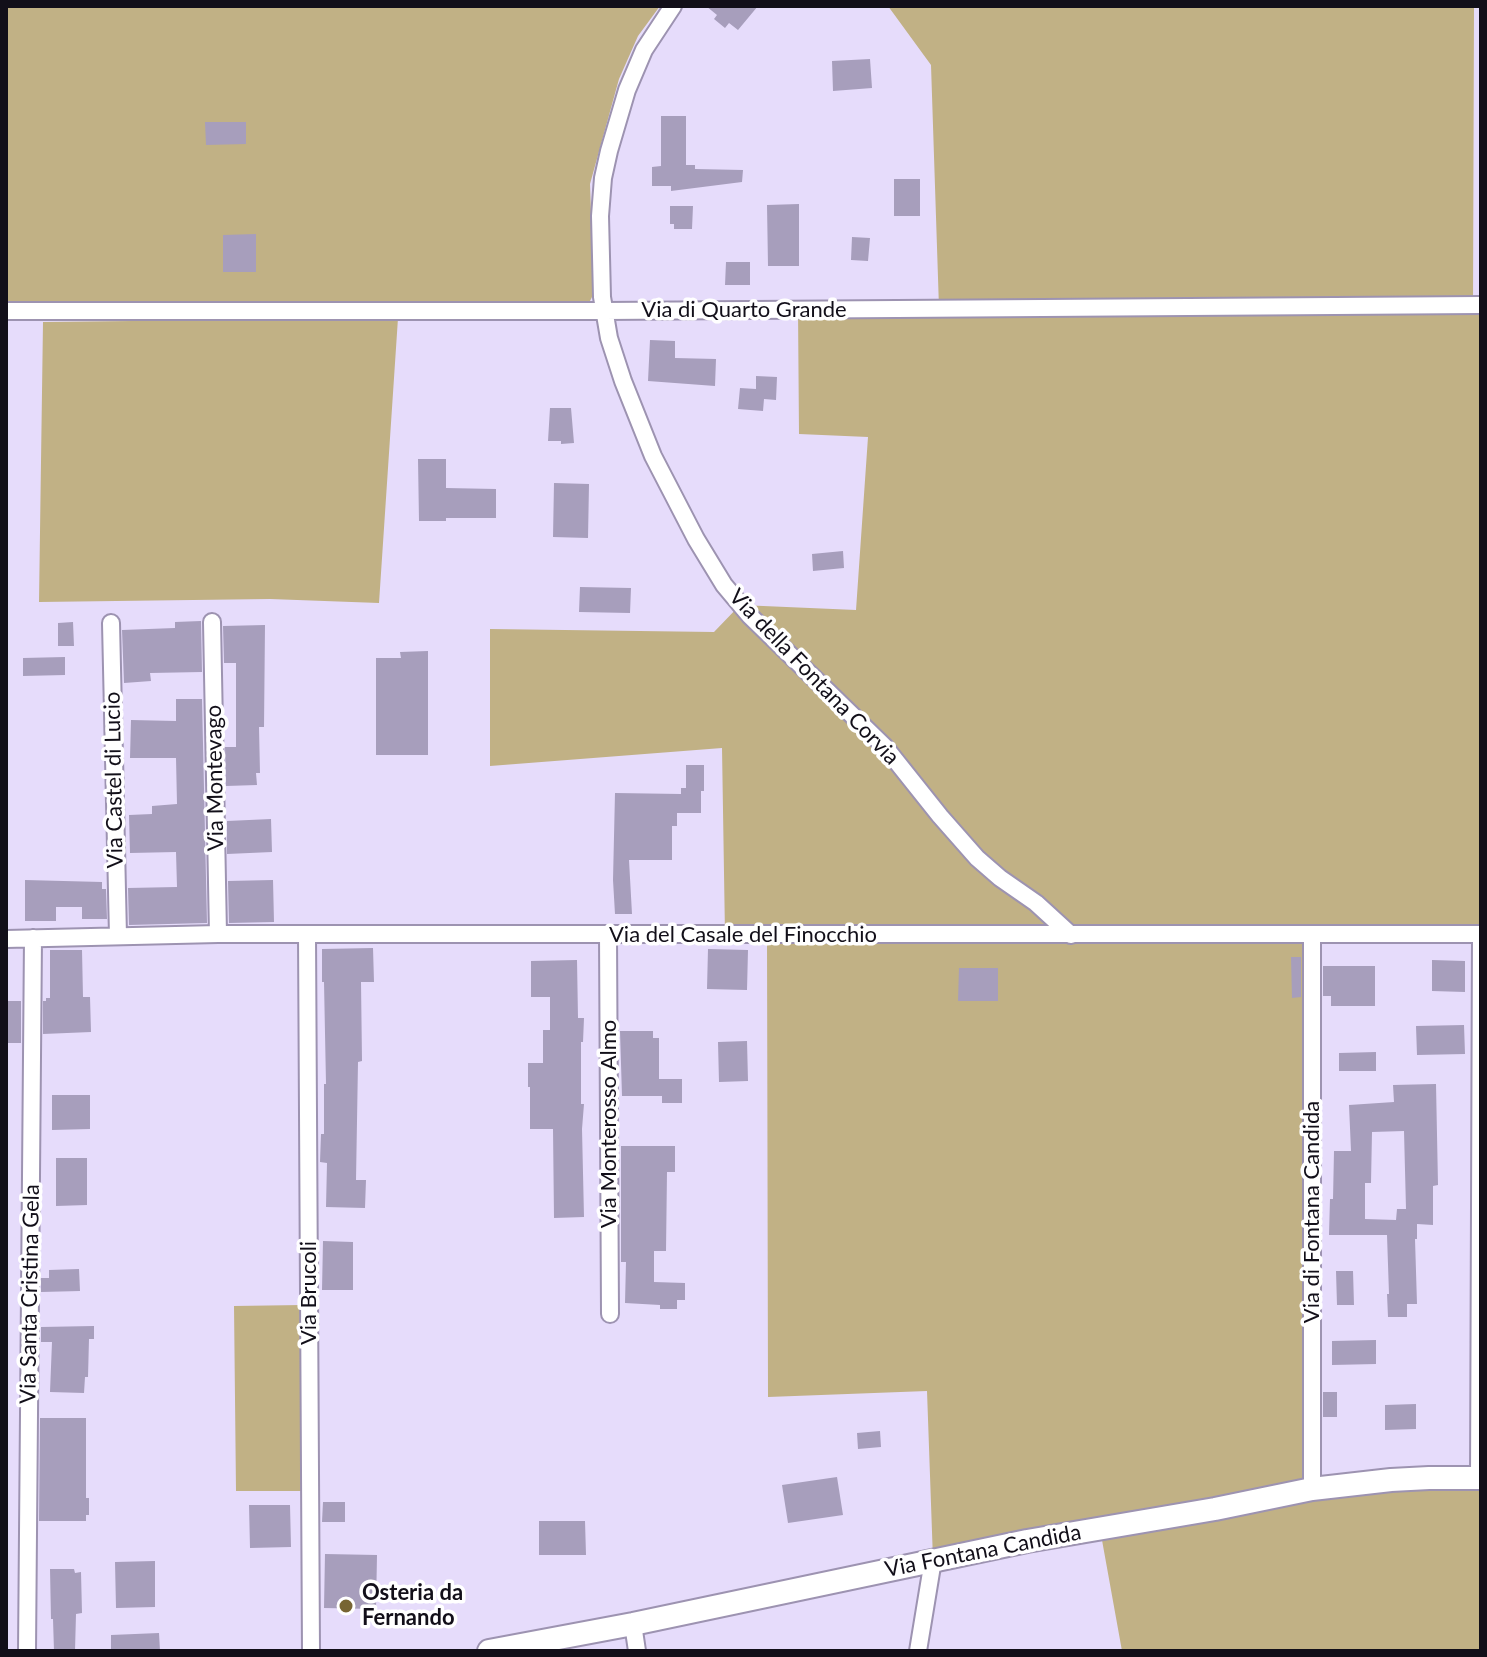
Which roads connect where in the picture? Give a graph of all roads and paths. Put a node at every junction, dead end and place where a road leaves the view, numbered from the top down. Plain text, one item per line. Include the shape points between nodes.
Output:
1 (673, 6) edge
2 (1481, 305) edge
3 (6, 311) edge
4 (604, 311) junction
5 (212, 622) dead end
6 (111, 623) dead end
7 (218, 934) junction
8 (608, 934) junction
9 (1312, 934) junction
10 (1481, 934) edge
11 (307, 935) junction
12 (1071, 935) junction
13 (118, 936) junction
14 (33, 938) junction
15 (6, 939) edge
16 (610, 1314) dead end
17 (1480, 1478) edge
18 (1312, 1489) junction
19 (933, 1560) junction
20 (633, 1624) junction
21 (27, 1651) edge
22 (311, 1651) edge
23 (489, 1651) edge
24 (637, 1651) edge
25 (918, 1651) edge

1 - 4 street, Via della Fontana Corvia via 633,73 609,151 600,216
2 - 4 street, Via di Quarto Grande
3 - 4 street, Via di Quarto Grande
4 - 12 street, Via della Fontana Corvia via 619,371 653,456 724,585 759,627 885,747 972,853
5 - 7 street, Via Montevago
6 - 13 street, Via Castel di Lucio
7 - 11 street, Via del Casale del Finocchio
7 - 13 street, Via del Casale del Finocchio
8 - 11 street, Via del Casale del Finocchio
8 - 12 street, Via del Casale del Finocchio
8 - 16 street, Via Monterosso Almo
9 - 10 street, Via del Casale del Finocchio
9 - 12 street, Via del Casale del Finocchio
9 - 18 street, Via di Fontana Candida
10 - 17 street
11 - 22 street, Via Brucoli
13 - 14 street, Via del Casale del Finocchio
14 - 15 street, Via del Casale del Finocchio
14 - 21 street, Via Santa Cristina Gela
17 - 18 main road, Via Fontana Candida
18 - 19 main road, Via Fontana Candida
19 - 20 main road, Via Fontana Candida
19 - 25 street
20 - 23 main road, Via Fontana Candida
20 - 24 street

